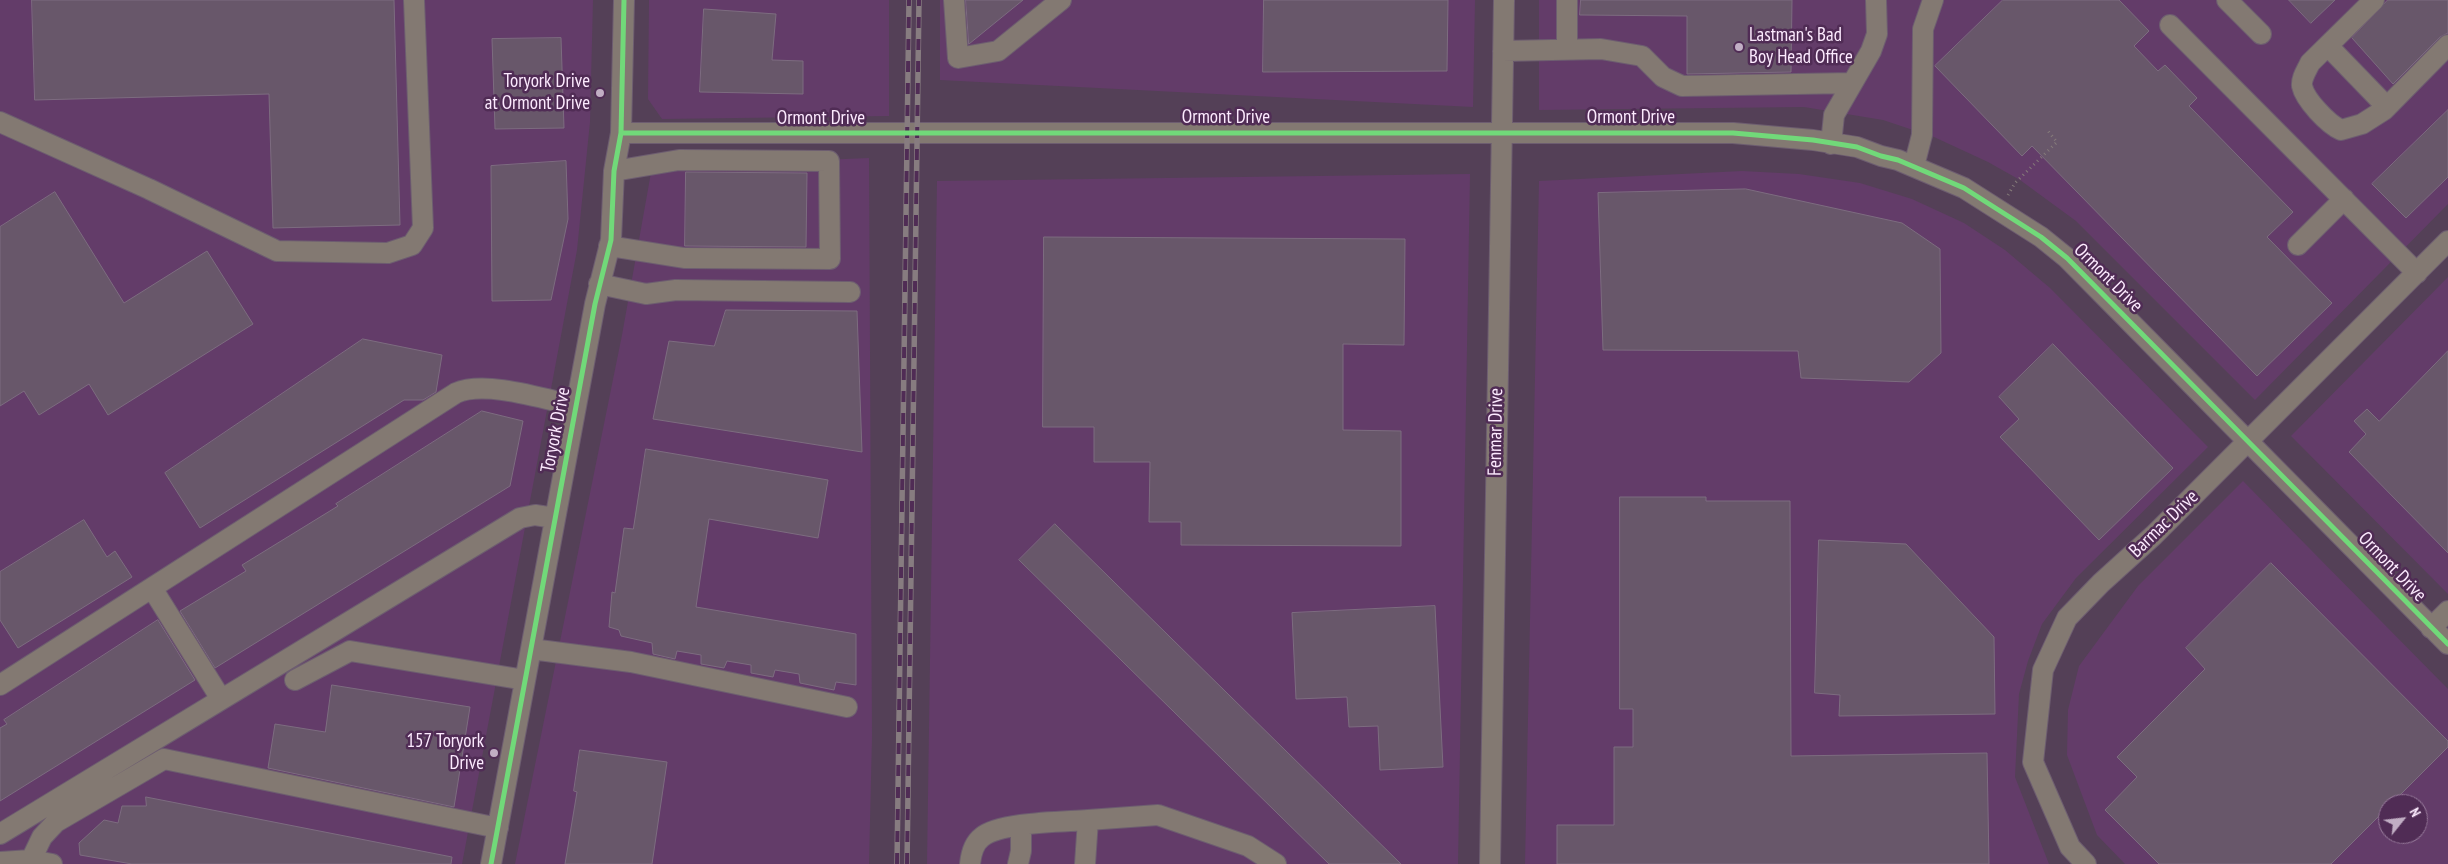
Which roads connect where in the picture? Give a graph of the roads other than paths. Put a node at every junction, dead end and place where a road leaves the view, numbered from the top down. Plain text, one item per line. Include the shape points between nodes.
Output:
1 (414, 0) edge
2 (624, 0) edge
3 (954, 0) edge
4 (1061, 0) edge
5 (1504, 0) edge
6 (1567, 0) edge
7 (1876, 0) edge
8 (1933, 0) edge
9 (2227, 0) edge
10 (2374, 0) edge
11 (2170, 25) dead end
12 (2261, 34) dead end
13 (2448, 45) edge
14 (2328, 46) junction
15 (1566, 50) junction
16 (1503, 51) junction
17 (1852, 82) junction
18 (2387, 107) junction
19 (0, 122) edge
20 (621, 133) junction
21 (1502, 133) junction
22 (1831, 144) junction
23 (1914, 166) junction
24 (614, 171) junction
25 (2344, 199) junction
26 (2448, 241) edge
27 (2298, 245) dead end
28 (609, 246) junction
29 (2417, 273) junction
30 (599, 284) junction
31 (850, 292) dead end
32 (576, 406) junction
33 (2249, 441) junction
34 (556, 518) junction
35 (152, 588) junction
36 (2448, 612) edge
37 (2431, 628) junction
38 (2448, 644) edge
39 (531, 649) junction
40 (296, 680) dead end
41 (525, 680) junction
42 (0, 685) edge
43 (220, 700) junction
44 (847, 707) dead end
45 (1088, 820) junction
46 (1021, 826) junction
47 (498, 828) junction
48 (0, 834) edge
49 (1248, 855) edge
50 (31, 860) junction
51 (0, 862) edge
52 (52, 864) edge
53 (491, 864) edge
54 (970, 864) edge
55 (1018, 864) edge
56 (1085, 864) edge
57 (1276, 864) edge
58 (1490, 864) edge
59 (2086, 864) edge

1 - 19 street via 423,228 412,245 388,253 277,251 150,189
2 - 20 street, Toryork Drive
3 - 4 street via 958,58 998,51
5 - 16 street, Fenmar Drive
6 - 15 street
7 - 17 street via 1877,34
8 - 23 street via 1923,28 1922,135
9 - 12 street
10 - 14 street
11 - 25 street
13 - 18 street
14 - 18 street
14 - 18 street via 2310,63 2302,86 2311,103 2341,130 2362,124
15 - 16 street
15 - 17 street via 1601,49 1642,56 1663,77 1682,86
16 - 21 street, Fenmar Drive
17 - 22 street via 1834,114
20 - 21 street, Ormont Drive
20 - 24 street, Toryork Drive
21 - 22 street, Ormont Drive via 1761,134
21 - 58 street, Fenmar Drive
22 - 23 street, Ormont Drive via 1857,147
23 - 33 street, Ormont Drive via 1964,188 1999,209 2067,258
24 - 28 street, Toryork Drive
24 - 28 street via 679,160 829,161 830,259 684,258
25 - 27 street
25 - 29 street
26 - 29 street, Barmac Drive
28 - 30 street, Toryork Drive
29 - 33 street, Barmac Drive
30 - 31 street via 646,294 676,290
30 - 32 street, Toryork Drive
32 - 34 street, Toryork Drive
32 - 35 street via 486,387 466,388 401,426
33 - 37 street, Ormont Drive
33 - 59 street, Barmac Drive via 2067,618 2043,670 2033,762 2070,847
34 - 39 street, Toryork Drive
34 - 43 street via 535,515 520,518
35 - 42 street
35 - 43 street
36 - 37 street
37 - 38 street, Ormont Drive
39 - 41 street, Toryork Drive
39 - 44 street via 631,662
40 - 41 street via 350,651
41 - 47 street, Toryork Drive
43 - 48 street
45 - 46 street
45 - 49 street via 1158,815
45 - 56 street
46 - 54 street via 1004,827 982,837 972,851
46 - 55 street
47 - 50 street via 164,759 56,822 42,837
47 - 53 street, Toryork Drive
49 - 57 street
50 - 51 street
50 - 52 street

